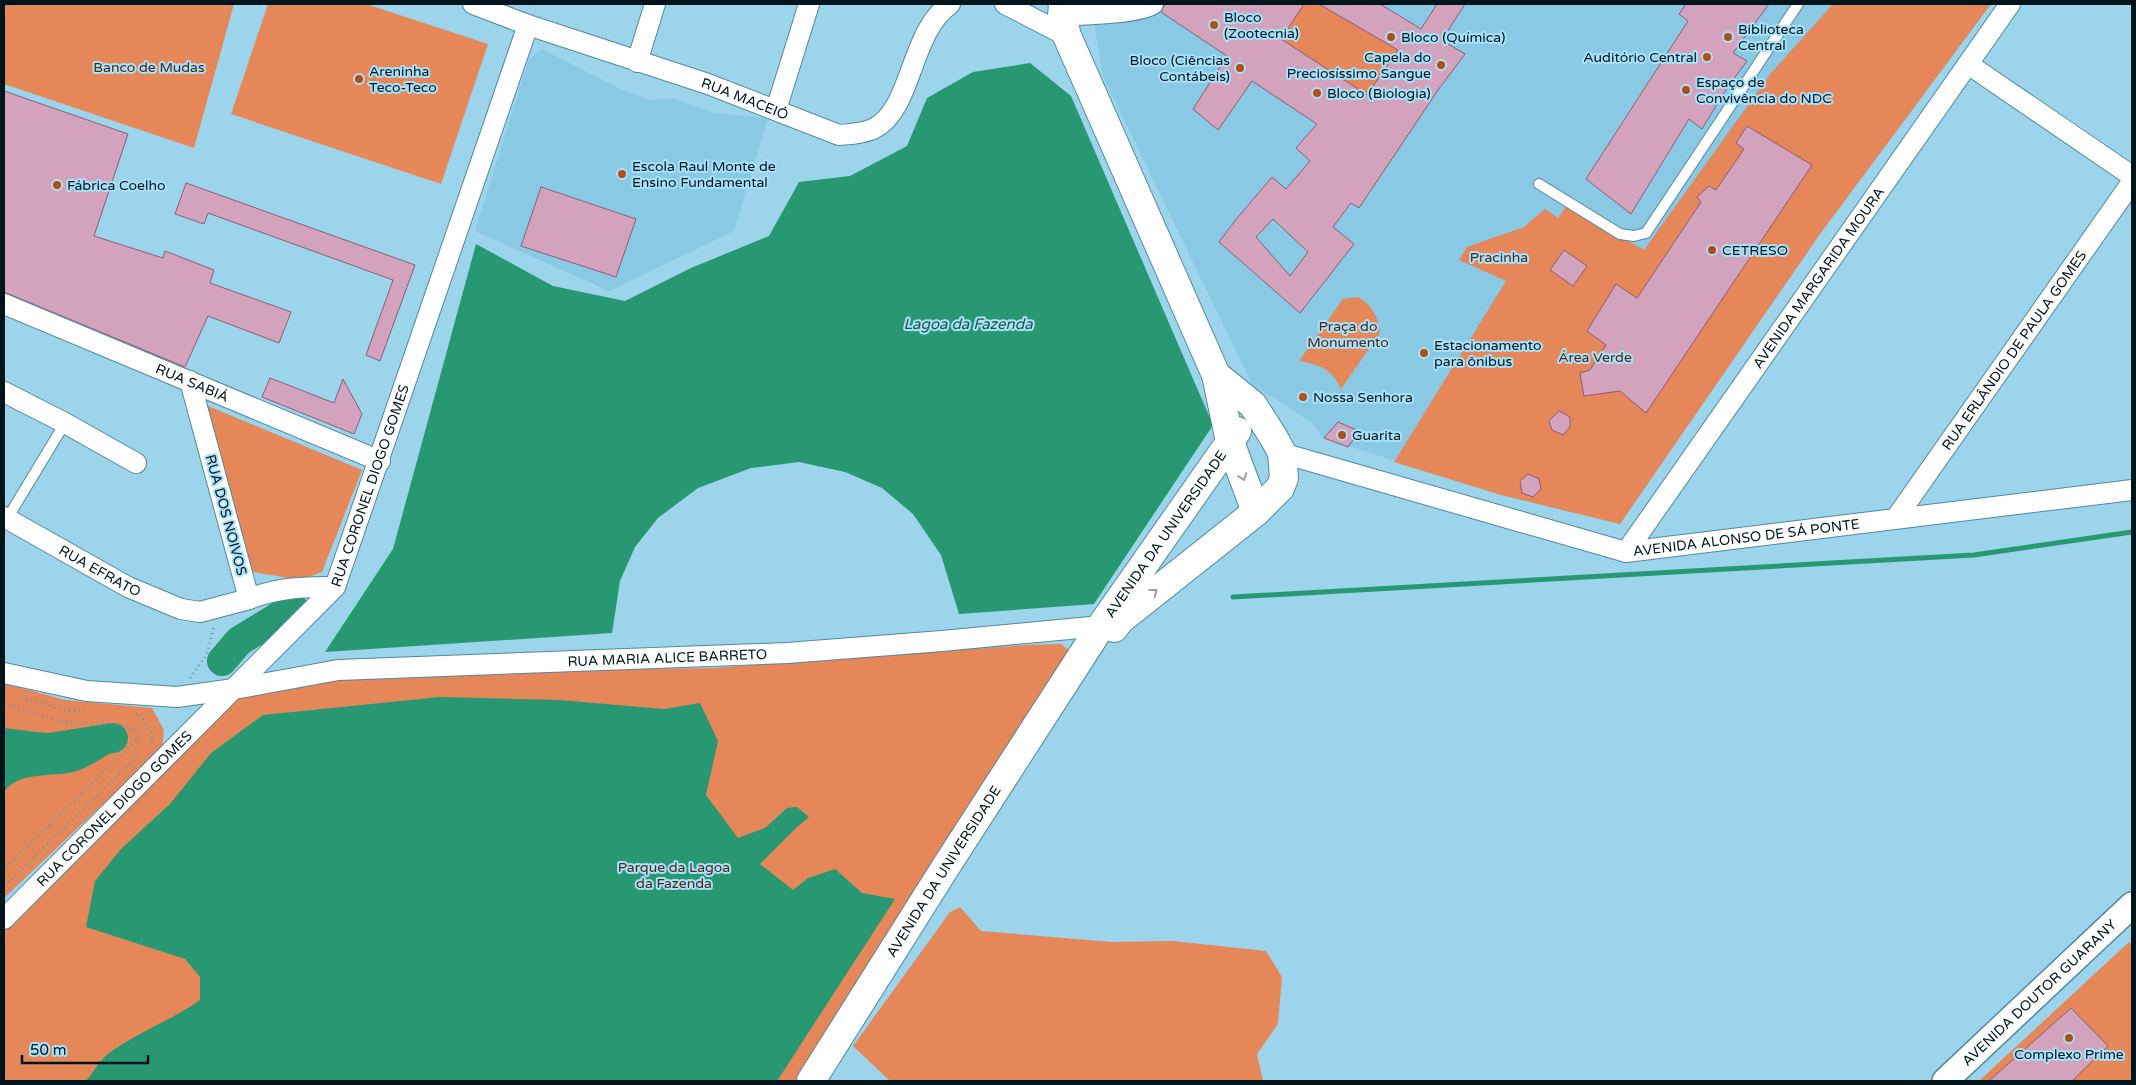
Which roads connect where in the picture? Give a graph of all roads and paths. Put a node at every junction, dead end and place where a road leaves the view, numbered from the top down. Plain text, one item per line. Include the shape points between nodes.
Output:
1 (473, 4) edge
2 (655, 4) edge
3 (809, 4) edge
4 (950, 4) edge
5 (1005, 4) edge
6 (1153, 4) edge
7 (1798, 4) edge
8 (2010, 4) edge
9 (510, 11) edge
10 (1064, 19) edge
11 (528, 25) junction
12 (637, 62) junction
13 (1968, 64) junction
14 (776, 110) junction
15 (2132, 176) edge
16 (2132, 182) edge
17 (1539, 184) dead end
18 (4, 304) edge
19 (1216, 375) junction
20 (190, 381) junction
21 (4, 392) edge
22 (1253, 405) junction
23 (65, 423) junction
24 (1230, 442) junction
25 (1282, 453) junction
26 (380, 461) junction
27 (136, 463) dead end
28 (2132, 490) edge
29 (1256, 512) junction
30 (1896, 518) junction
31 (5, 520) edge
32 (1626, 552) junction
33 (335, 588) junction
34 (249, 599) junction
35 (210, 611) junction
36 (1101, 626) junction
37 (4, 673) edge
38 (234, 689) junction
39 (12, 694) dead end
40 (177, 697) junction
41 (4, 704) edge
42 (92, 711) dead end
43 (130, 713) dead end
44 (4, 869) edge
45 (4, 886) edge
46 (2132, 905) edge
47 (4, 919) edge
48 (810, 1081) edge
49 (826, 1081) edge
50 (1945, 1081) edge

1 - 9 street, RUA MACEIÓ
2 - 12 street
3 - 14 street
4 - 14 street, RUA MACEIÓ via 928,26 896,105 888,118 874,128 857,134 839,135
5 - 10 street
6 - 10 street via 1135,10
7 - 17 lane via 1646,233 1634,236 1620,234
8 - 13 street, AVENIDA MARGARIDA MOURA
9 - 11 street, RUA MACEIÓ
10 - 19 main road
11 - 12 street, RUA MACEIÓ
11 - 26 street, RUA CORONEL DIOGO GOMES
12 - 14 street, RUA MACEIÓ
13 - 15 street
13 - 32 street, AVENIDA MARGARIDA MOURA
16 - 30 street, RUA ERLÂNDIO DE PAULA GOMES
18 - 20 street, RUA SABIÁ
19 - 22 main road, AVENIDA DA UNIVERSIDADE
19 - 24 main road, AVENIDA DA UNIVERSIDADE
20 - 26 street, RUA SABIÁ
20 - 34 street, RUA DOS NOIVOS
21 - 23 street
22 - 24 main road
22 - 25 main road, AVENIDA DA UNIVERSIDADE
23 - 27 street
23 - 31 lane
24 -> 29 main road
24 - 36 main road, AVENIDA DA UNIVERSIDADE
25 - 29 main road, AVENIDA DA UNIVERSIDADE via 1284,478 1280,488
25 - 32 street, AVENIDA ALONSO DE SÁ PONTE
26 - 33 street, RUA CORONEL DIOGO GOMES
28 - 30 street, AVENIDA ALONSO DE SÁ PONTE
49 -> 29 main road, AVENIDA DA UNIVERSIDADE via 1120,620
30 - 32 street, AVENIDA ALONSO DE SÁ PONTE
31 - 35 street, RUA EFRATO via 128,587 181,609
33 - 34 street via 292,587
33 - 38 street, RUA CORONEL DIOGO GOMES
34 - 35 street
35 - 40 path via 206,654
36 - 38 street, RUA MARIA ALICE BARRETO via 787,652 338,670
36 - 48 main road, AVENIDA DA UNIVERSIDADE
37 - 40 street, RUA MARIA ALICE BARRETO via 87,691
38 - 40 street, RUA MARIA ALICE BARRETO
38 - 47 street, RUA CORONEL DIOGO GOMES
39 - 42 path via 63,710
41 - 44 path via 64,722 123,725 139,732 138,739
43 - 45 path via 140,714 152,733 152,743
46 - 50 street, AVENIDA DOUTOR GUARANY

